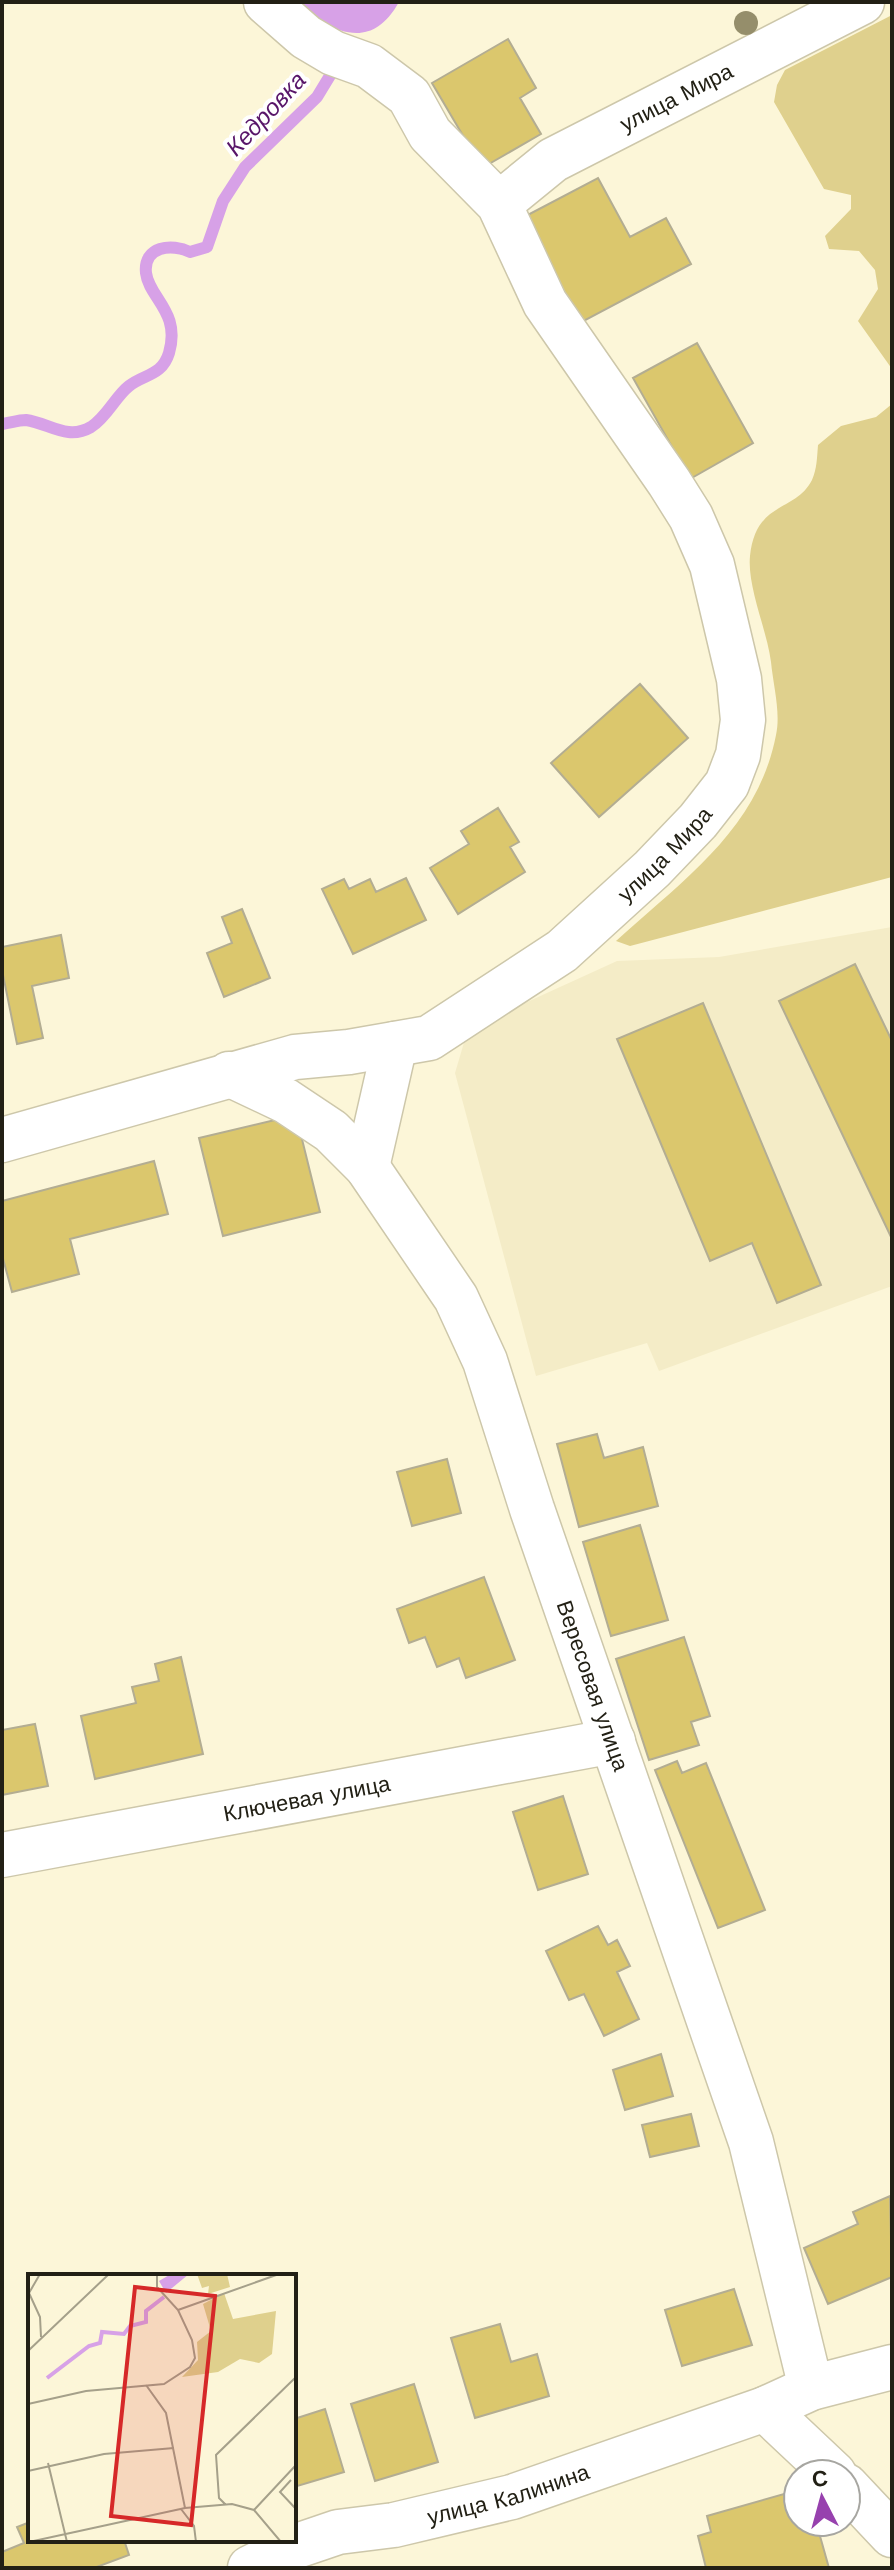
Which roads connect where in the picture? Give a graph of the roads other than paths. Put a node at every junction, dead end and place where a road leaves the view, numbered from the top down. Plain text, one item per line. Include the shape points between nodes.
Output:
1 (266, 2) edge
2 (862, 2) edge
3 (499, 204) junction
4 (395, 1044) junction
5 (229, 1074) junction
6 (2, 1140) edge
7 (367, 1167) junction
8 (613, 1741) junction
9 (2, 1855) edge
10 (892, 2367) edge
11 (811, 2388) junction
12 (765, 2409) junction
13 (817, 2458) edge
14 (862, 2503) edge
15 (892, 2535) edge
16 (250, 2568) edge

1 - 3 street, улица Мира via 306,37 369,66 409,96 430,134
2 - 3 street, улица Мира via 553,160
3 - 4 street, улица Мира via 545,303 691,517 712,565 739,679 743,720 727,784 652,869 562,951 429,1038
4 - 5 street, улица Мира via 295,1057
4 - 7 street
5 - 6 street, улица Мира
5 - 7 street, Вересовая улица via 286,1101 331,1131
7 - 8 street, Вересовая улица via 456,1298 485,1361
8 - 9 street, Ключевая улица
8 - 11 street, Вересовая улица via 751,2142
10 - 11 street, улица Калинина
11 - 12 street, улица Калинина
12 - 13 street
12 - 16 street, улица Калинина via 512,2497 424,2519 338,2532
14 - 15 street

